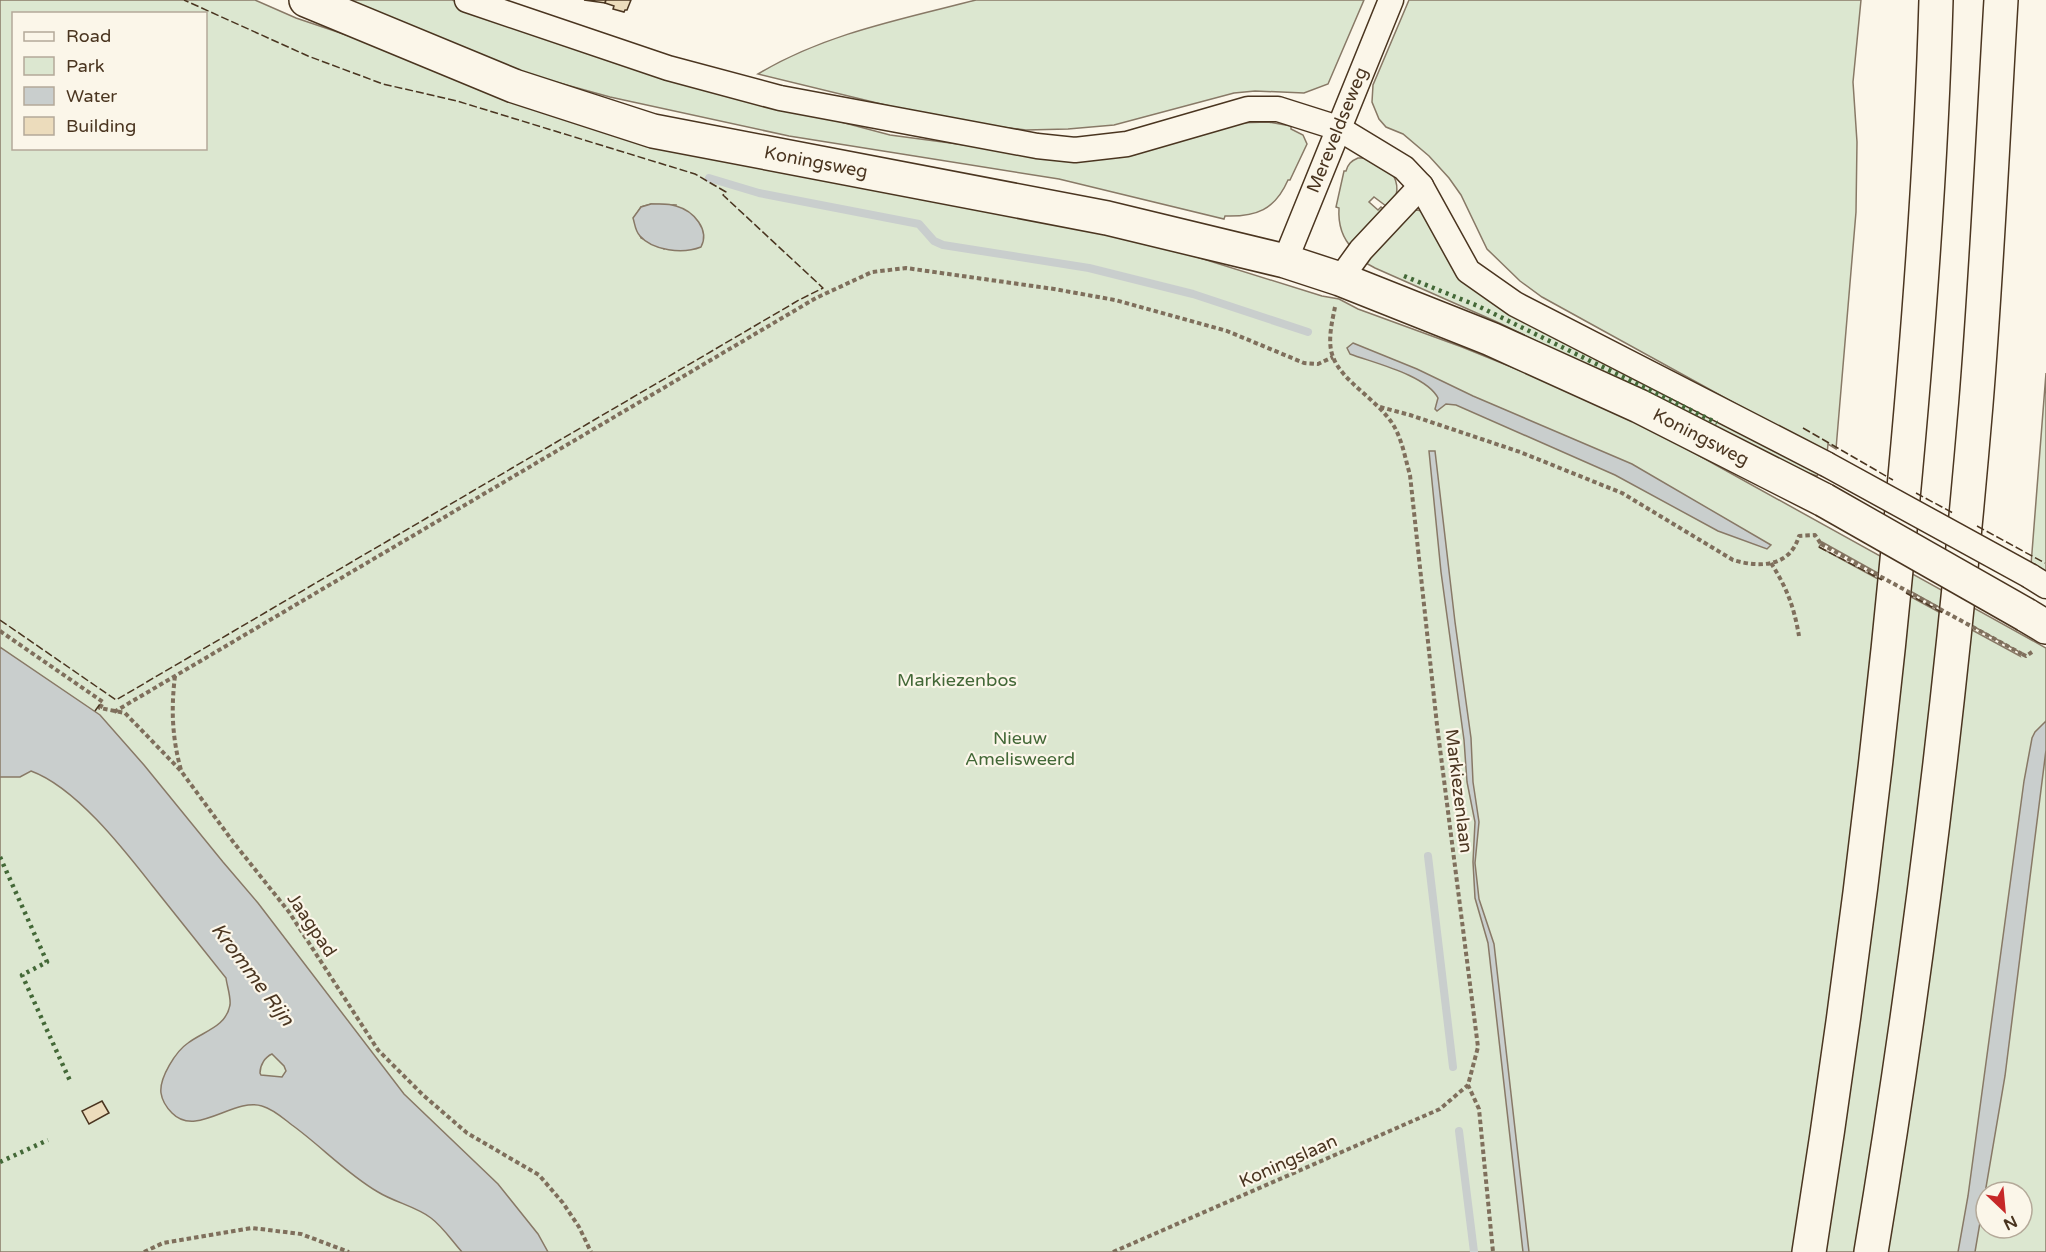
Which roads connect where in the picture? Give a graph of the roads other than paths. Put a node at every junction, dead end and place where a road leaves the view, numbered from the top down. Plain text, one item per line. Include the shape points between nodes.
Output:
1 (306, 0) edge
2 (467, 0) edge
3 (1391, 0) edge
4 (1936, 0) edge
5 (2001, 0) edge
6 (1338, 128) junction
7 (1421, 186) junction
8 (1285, 261) junction
9 (1340, 279) junction
10 (2038, 581) edge
11 (2036, 621) edge
12 (1809, 1252) edge
13 (1871, 1252) edge

1 - 8 main road, Koningsweg via 514,86 654,131 1107,218
2 - 6 street, Koningsweg via 668,68 780,98 1037,146 1075,150 1127,144 1248,109 1278,109
3 - 6 street, Mereveldseweg
4 - 12 main road via 1923,260 1891,623 1861,890
5 - 13 main road via 1976,404 1943,742
6 - 7 street, Koningsweg via 1404,168
6 - 8 street, Mereveldseweg
7 - 9 street via 1361,250
7 - 10 street, Koningsweg, bridge via 1468,271 1515,304 1826,464
8 - 9 main road, Koningsweg
9 - 11 main road, Koningsweg, bridge via 1491,339 1639,406 1824,500

